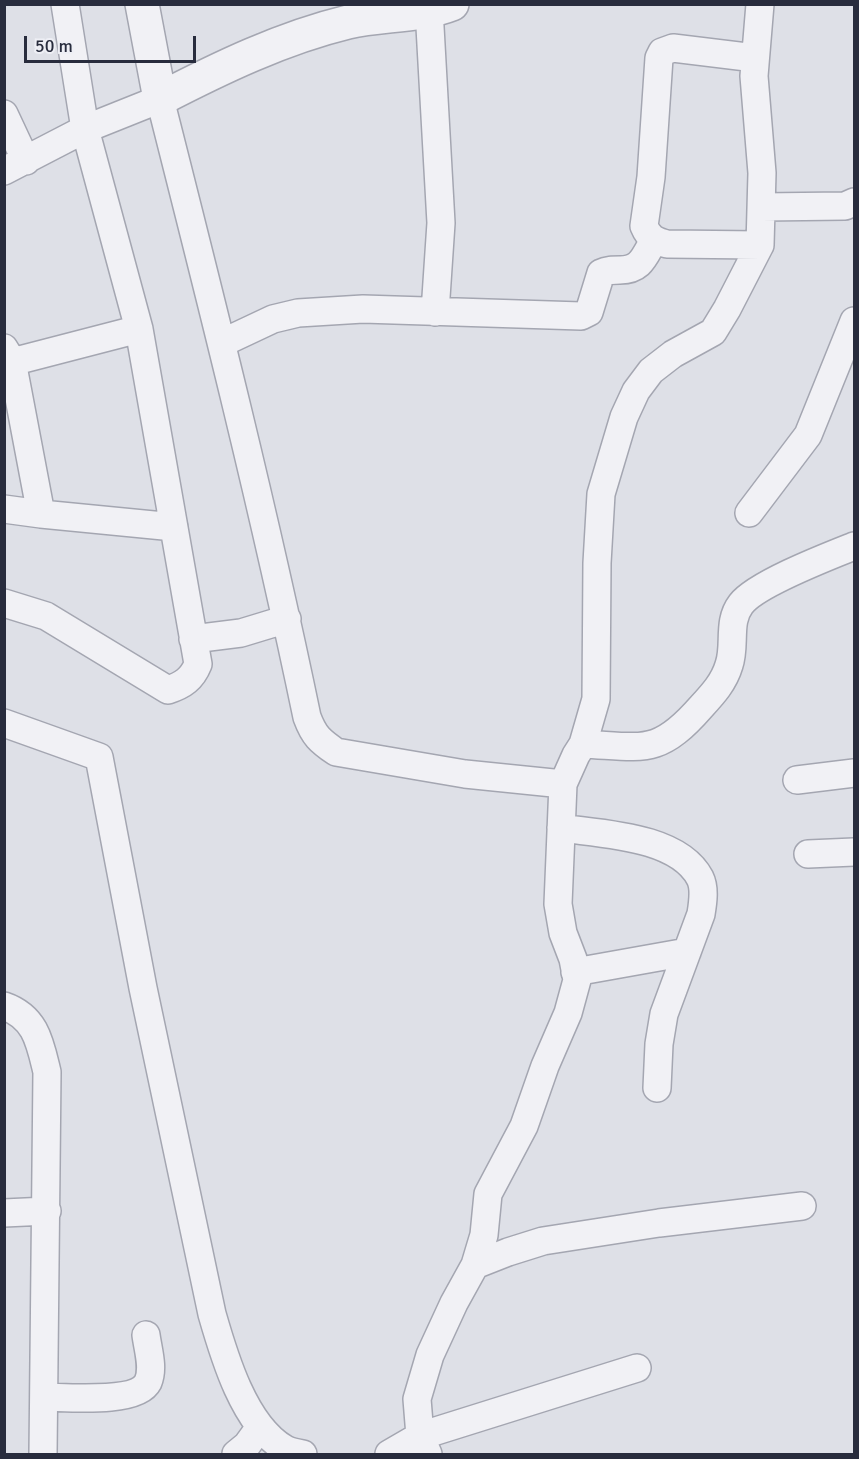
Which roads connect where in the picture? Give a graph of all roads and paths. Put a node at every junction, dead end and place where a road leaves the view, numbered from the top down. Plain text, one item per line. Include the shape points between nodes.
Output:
1 (65, 4) edge
2 (142, 4) edge
3 (760, 4) edge
4 (440, 7) edge
5 (755, 58) junction
6 (160, 99) junction
7 (4, 114) edge
8 (85, 129) junction
9 (15, 166) edge
10 (855, 202) edge
11 (762, 207) junction
12 (654, 240) junction
13 (760, 245) junction
14 (435, 312) junction
15 (855, 321) edge
16 (139, 329) junction
17 (222, 343) junction
18 (7, 358) edge
19 (4, 509) edge
20 (748, 513) dead end
21 (41, 514) junction
22 (174, 527) junction
23 (855, 546) edge
24 (4, 603) edge
25 (286, 619) junction
26 (193, 639) junction
27 (4, 723) edge
28 (583, 744) junction
29 (855, 773) edge
30 (797, 780) dead end
31 (562, 784) junction
32 (561, 828) junction
33 (855, 852) edge
34 (808, 854) dead end
35 (687, 952) junction
36 (575, 972) junction
37 (4, 1006) edge
38 (657, 1088) dead end
39 (802, 1206) dead end
40 (47, 1211) junction
41 (4, 1213) edge
42 (475, 1266) junction
43 (146, 1335) dead end
44 (637, 1368) dead end
45 (44, 1397) junction
46 (260, 1427) junction
47 (424, 1445) edge
48 (43, 1455) edge
49 (236, 1455) edge
50 (303, 1455) edge
51 (389, 1455) edge

1 - 8 street
2 - 6 street
3 - 5 street
4 - 6 street via 350,21 288,39
4 - 14 street via 441,223
5 - 11 street
5 - 12 street via 673,48 659,58 644,226
6 - 8 street
6 - 17 street
7 - 9 street
8 - 9 street
8 - 16 street
10 - 11 street via 845,206
11 - 13 street
12 - 13 street via 667,244
12 - 14 street via 639,265 629,270 606,270 598,276 585,315
13 - 28 street via 713,332 651,370 624,417 601,494 596,699
14 - 17 street via 363,309 298,313 273,319
15 - 20 street via 808,435
16 - 18 street
16 - 22 street
17 - 25 street
18 - 21 street
19 - 21 street
21 - 22 street
22 - 26 street
23 - 28 street via 759,588 743,601 734,614 729,664 722,680 682,728 662,742 644,747
24 - 26 street via 46,616 168,690 193,676 198,664
25 - 26 street via 241,633
25 - 31 street via 307,717 318,740 336,752 465,774
27 - 46 street via 99,757 212,1314 225,1358
28 - 31 street
29 - 30 street
31 - 32 street
32 - 35 street via 640,839 666,849 688,864 700,878 704,897
32 - 36 street via 558,904
33 - 34 street
35 - 36 street
35 - 38 street via 664,1014
36 - 42 street via 577,980 568,1013 524,1126 488,1194 484,1235
37 - 40 street via 26,1018 40,1041 47,1072
39 - 42 street via 543,1241
40 - 41 street
40 - 45 street
42 - 47 street via 430,1355 417,1399
43 - 45 street via 151,1371 147,1384 137,1393 122,1397
44 - 47 street
45 - 48 street
46 - 49 street
46 - 50 street via 286,1450
47 - 51 street

